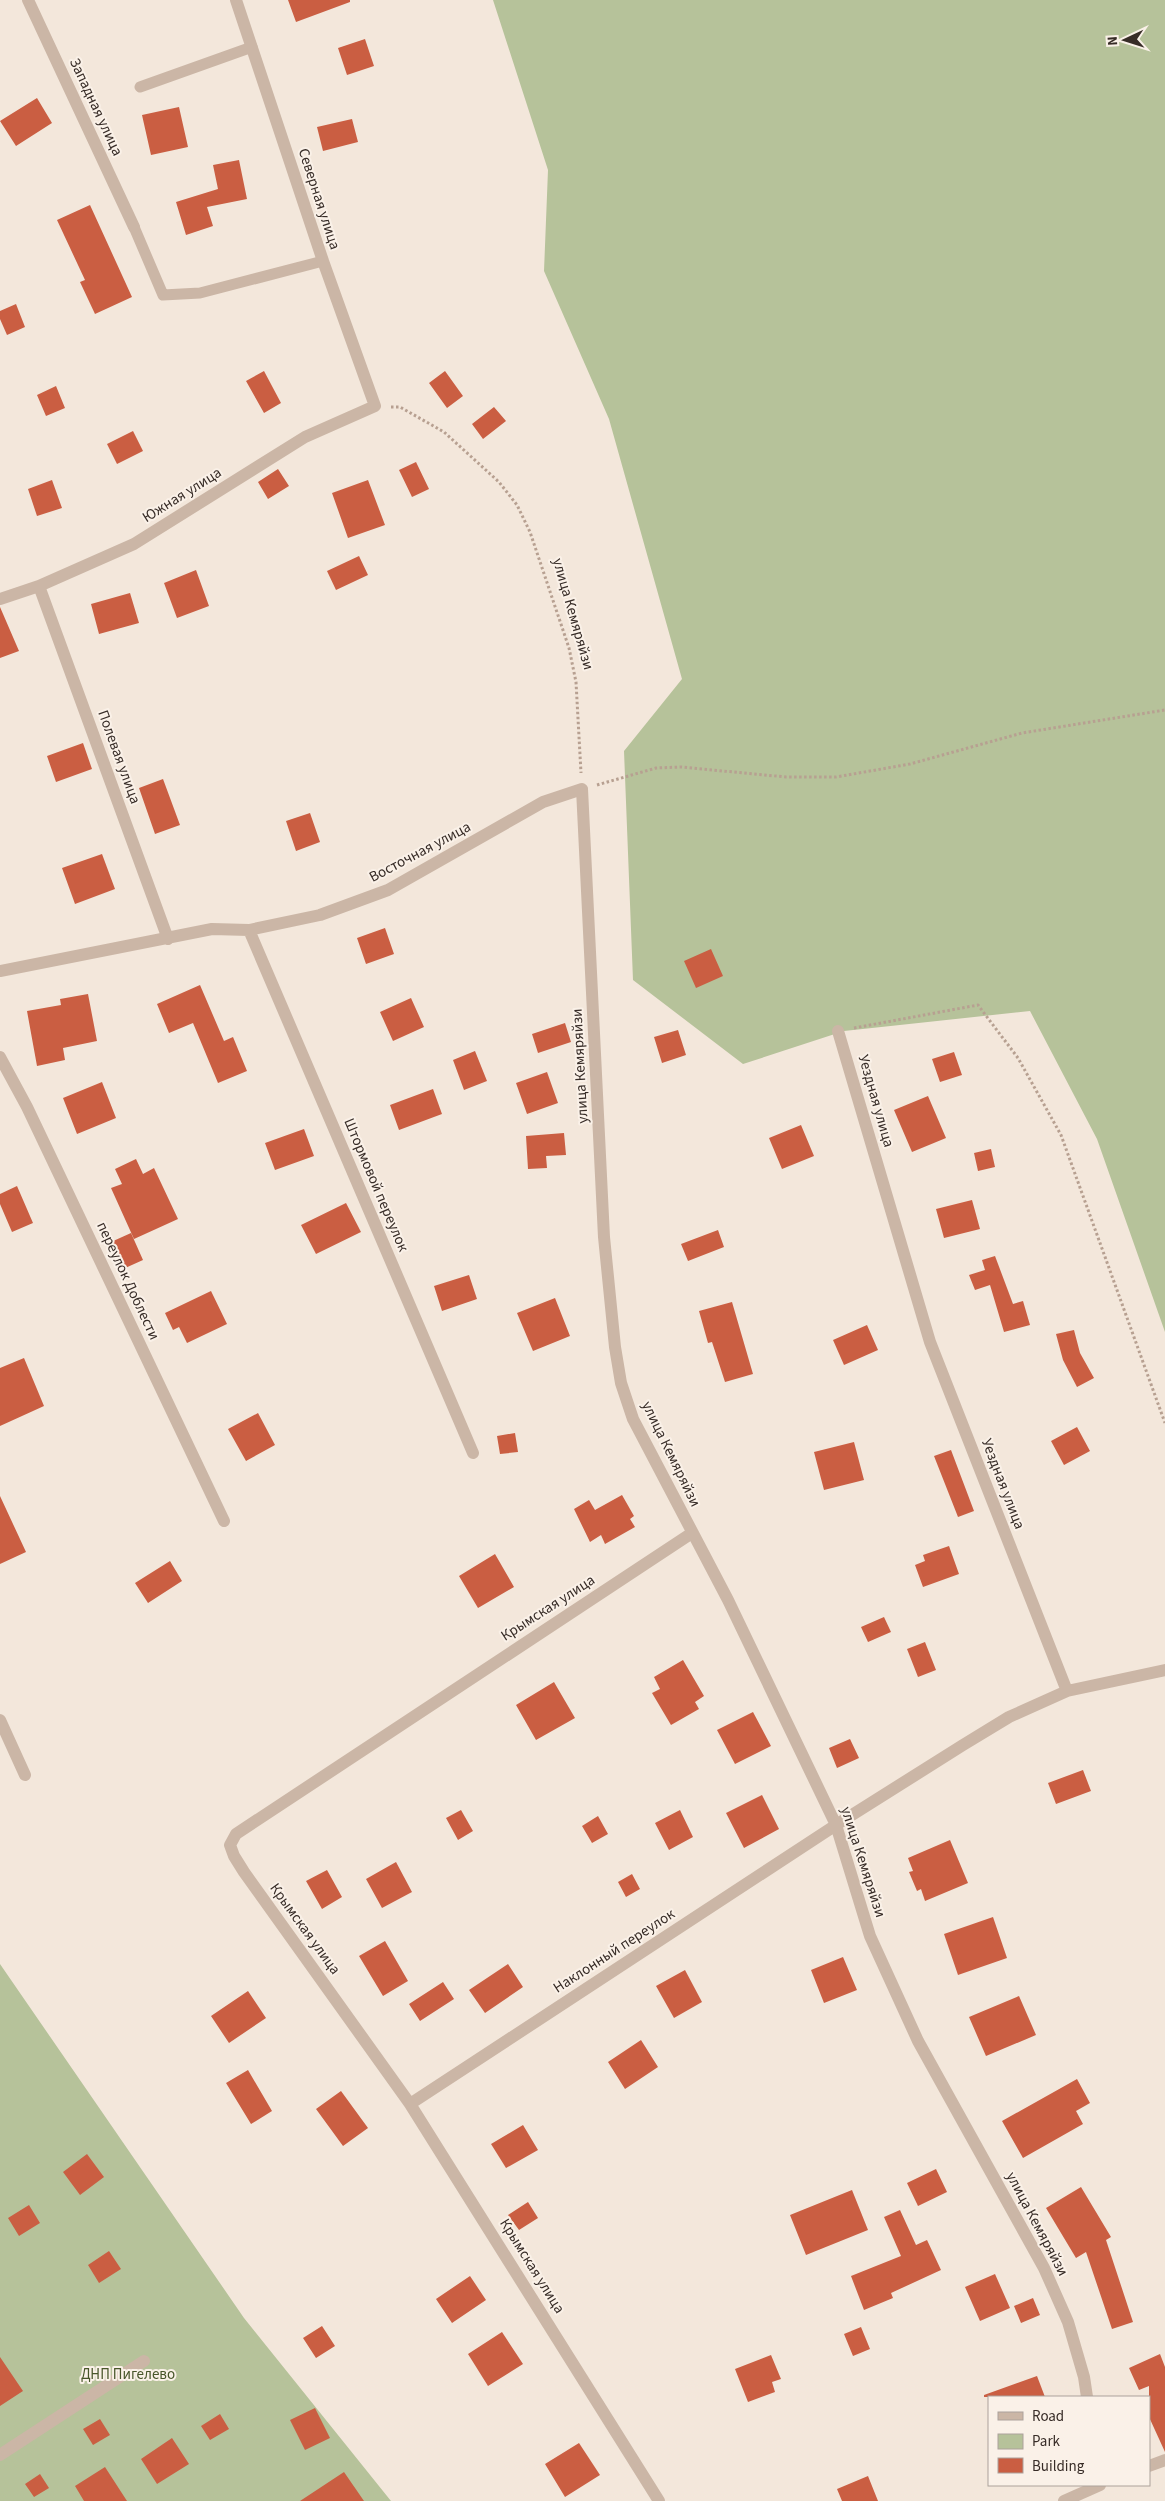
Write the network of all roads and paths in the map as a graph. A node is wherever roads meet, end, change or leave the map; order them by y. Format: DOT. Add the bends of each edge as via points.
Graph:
graph roads {
  1 [pos="28,0"];
  2 [pos="236,0"];
  3 [pos="252,47"];
  4 [pos="140,87"];
  5 [pos="134,227"];
  6 [pos="323,261"];
  7 [pos="375,406"];
  8 [pos="39,586"];
  9 [pos="0,599"];
  10 [pos="1165,710"];
  11 [pos="582,789"];
  12 [pos="249,930"];
  13 [pos="168,939"];
  14 [pos="0,971"];
  15 [pos="838,1031"];
  16 [pos="0,1057"];
  17 [pos="1165,1423"];
  18 [pos="473,1453"];
  19 [pos="224,1521"];
  20 [pos="692,1533"];
  21 [pos="1165,1670"];
  22 [pos="1067,1691"];
  23 [pos="0,1720"];
  24 [pos="25,1775"];
  25 [pos="836,1825"];
  26 [pos="410,2104"];
  27 [pos="144,2361"];
  28 [pos="1087,2396"];
  29 [pos="0,2455"];
  30 [pos="1165,2460"];
  31 [pos="1150,2466"];
  32 [pos="1096,2486"];
  33 [pos="659,2501"];
  34 [pos="1064,2501"];
  1 -- 5 [label="street, Западная улица"];
  2 -- 3 [label="street, Северная улица"];
  3 -- 4 [label="lane"];
  3 -- 6 [label="street, Северная улица"];
  5 -- 6 [label="lane" via="163,295 200,293"];
  6 -- 7 [label="street, Северная улица"];
  7 -- 8 [label="street, Южная улица" via="305,437 134,544"];
  7 -- 11 [label="path, улица Кемяряйзи" via="400,408 444,432 499,482 517,506 530,532 569,648 576,682"];
  8 -- 9 [label="street, Южная улица"];
  8 -- 13 [label="street, Полевая улица"];
  10 -- 11 [label="path" via="1022,734 910,764 836,777 656,768"];
  11 -- 12 [label="street, Восточная улица" via="543,802 388,890 320,915"];
  11 -- 20 [label="street, улица Кемяряйзи" via="604,1237 615,1347 621,1383 633,1419"];
  12 -- 13 [label="street, Восточная улица" via="212,929"];
  12 -- 18 [label="street, Штормовой переулок"];
  13 -- 14 [label="street, Восточная улица"];
  15 -- 17 [label="path" via="978,1005 1018,1058 1061,1136"];
  15 -- 22 [label="street, Уездная улица" via="930,1342"];
  16 -- 19 [label="street, переулок Доблести"];
  20 -- 25 [label="street, улица Кемяряйзи" via="728,1600"];
  20 -- 26 [label="street, Крымская улица" via="236,1834 230,1845 239,1864"];
  21 -- 22 [label="street"];
  22 -- 25 [label="street" via="1009,1717"];
  23 -- 24 [label="street"];
  25 -- 26 [label="street, Наклонный переулок"];
  25 -- 28 [label="street, улица Кемяряйзи" via="870,1936 918,2041 1044,2268 1068,2322"];
  26 -- 33 [label="street, Крымская улица"];
  27 -- 29 [label="street"];
  30 -- 31 [label="street"];
  32 -- 34 [label="street"];
}
